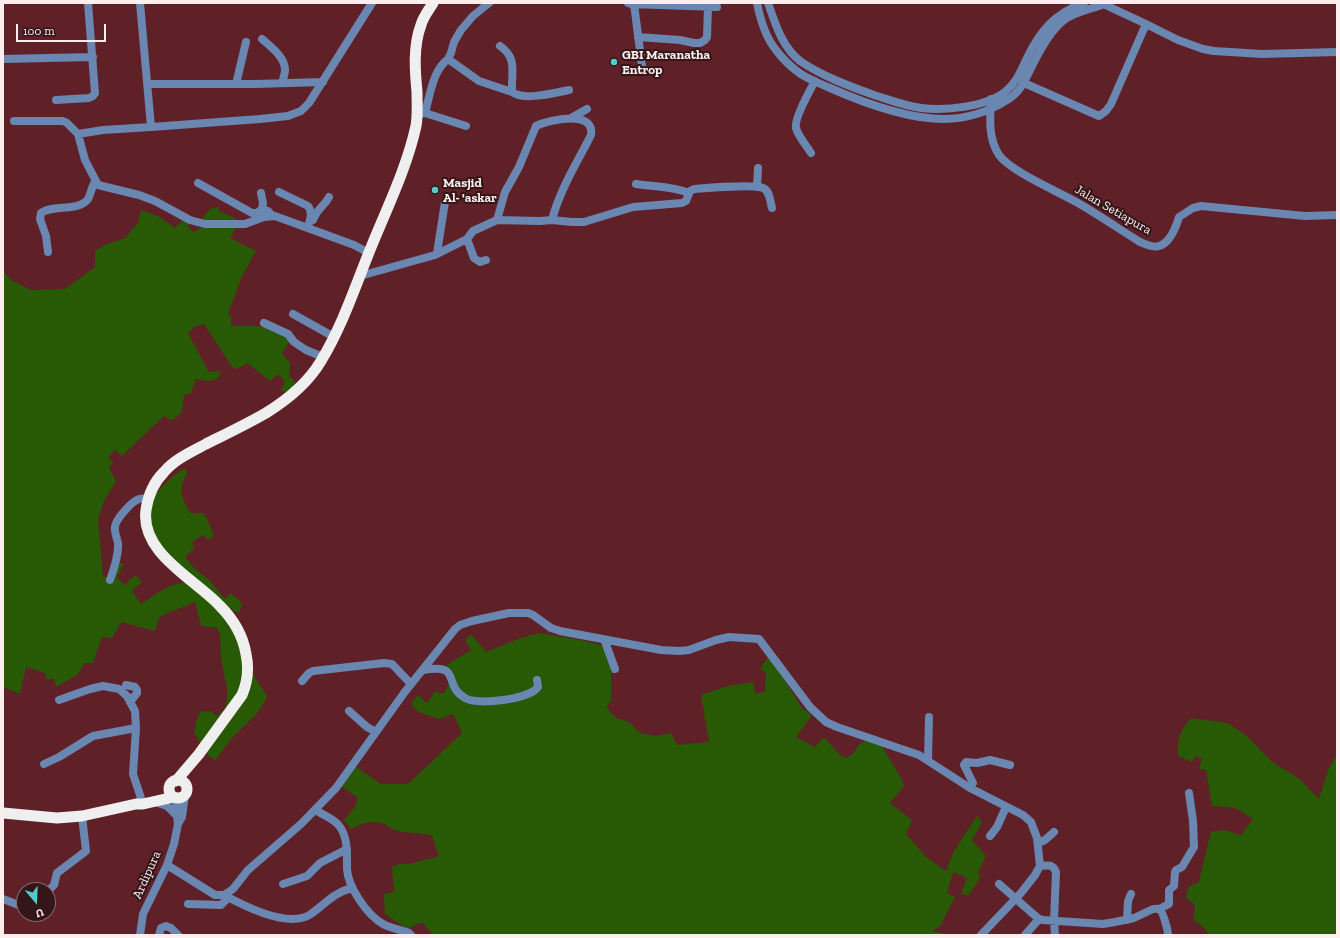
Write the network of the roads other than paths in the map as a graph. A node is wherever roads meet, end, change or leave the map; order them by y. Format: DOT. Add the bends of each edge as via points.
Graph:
graph roads {
  1 [pos="88,3"];
  2 [pos="140,3"];
  3 [pos="372,3"];
  4 [pos="433,3"];
  5 [pos="489,3"];
  6 [pos="757,3"];
  7 [pos="768,3"];
  8 [pos="1084,3"];
  9 [pos="631,4"];
  10 [pos="1104,4"];
  11 [pos="708,7"];
  12 [pos="717,7"];
  13 [pos="1146,24"];
  14 [pos="638,37"];
  15 [pos="262,39"];
  16 [pos="246,42"];
  17 [pos="500,46"];
  18 [pos="1337,52"];
  19 [pos="93,57"];
  20 [pos="3,59"];
  21 [pos="448,59"];
  22 [pos="642,66"];
  23 [pos="815,81"];
  24 [pos="322,82"];
  25 [pos="282,83"];
  26 [pos="1024,83"];
  27 [pos="148,84"];
  28 [pos="236,84"];
  29 [pos="569,90"];
  30 [pos="512,92"];
  31 [pos="991,99"];
  32 [pos="56,100"];
  33 [pos="587,109"];
  34 [pos="990,109"];
  35 [pos="421,114"];
  36 [pos="570,118"];
  37 [pos="14,121"];
  38 [pos="466,126"];
  39 [pos="151,127"];
  40 [pos="78,134"];
  41 [pos="810,153"];
  42 [pos="758,168"];
  43 [pos="95,182"];
  44 [pos="198,183"];
  45 [pos="636,184"];
  46 [pos="757,187"];
  47 [pos="279,192"];
  48 [pos="261,193"];
  49 [pos="689,193"];
  50 [pos="329,197"];
  51 [pos="445,202"];
  52 [pos="772,208"];
  53 [pos="262,209"];
  54 [pos="272,215"];
  55 [pos="1337,215"];
  56 [pos="497,220"];
  57 [pos="552,220"];
  58 [pos="309,228"];
  59 [pos="467,239"];
  60 [pos="48,252"];
  61 [pos="369,253"];
  62 [pos="437,253"];
  63 [pos="486,260"];
  64 [pos="360,276"];
  65 [pos="293,314"];
  66 [pos="264,322"];
  67 [pos="334,337"];
  68 [pos="323,357"];
  69 [pos="149,499"];
  70 [pos="110,580"];
  71 [pos="604,639"];
  72 [pos="615,669"];
  73 [pos="423,670"];
  74 [pos="537,680"];
  75 [pos="302,681"];
  76 [pos="412,684"];
  77 [pos="126,685"];
  78 [pos="59,700"];
  79 [pos="130,702"];
  80 [pos="349,711"];
  81 [pos="929,718"];
  82 [pos="136,728"];
  83 [pos="376,732"];
  84 [pos="199,754"];
  85 [pos="928,760"];
  86 [pos="44,764"];
  87 [pos="1010,765"];
  88 [pos="173,783"];
  89 [pos="970,788"];
  90 [pos="1189,792"];
  91 [pos="180,795"];
  92 [pos="154,801"];
  93 [pos="140,803"];
  94 [pos="1006,807"];
  95 [pos="315,810"];
  96 [pos="3,813"];
  97 [pos="176,815"];
  98 [pos="82,816"];
  99 [pos="178,824"];
  100 [pos="1054,832"];
  101 [pos="990,836"];
  102 [pos="1038,843"];
  103 [pos="346,849"];
  104 [pos="167,865"];
  105 [pos="1040,866"];
  106 [pos="55,882"];
  107 [pos="283,884"];
  108 [pos="1000,884"];
  109 [pos="352,888"];
  110 [pos="1131,894"];
  111 [pos="227,896"];
  112 [pos="3,899"];
  113 [pos="1015,899"];
  114 [pos="16,904"];
  115 [pos="188,904"];
  116 [pos="1159,910"];
  117 [pos="1039,919"];
  118 [pos="1127,920"];
  119 [pos="1054,921"];
  120 [pos="140,935"];
  121 [pos="159,935"];
  122 [pos="178,935"];
  123 [pos="411,935"];
  124 [pos="981,935"];
  125 [pos="1025,935"];
  126 [pos="1055,935"];
  127 [pos="1168,935"];
  1 -- 19 [label="street"];
  2 -- 27 [label="street"];
  3 -- 24 [label="street"];
  4 -- 35 [label="highway" via="418,33 415,70"];
  5 -- 21 [label="street" via="461,30"];
  6 -- 23 [label="street" via="775,50 798,72"];
  7 -- 31 [label="street" via="782,39 794,55 846,85 901,104 921,108 964,107"];
  8 -- 31 [label="street" via="1061,13 1049,24 1019,76 1006,91"];
  9 -- 11 [label="street"];
  9 -- 14 [label="street"];
  10 -- 13 [label="street"];
  10 -- 26 [label="street" via="1064,20 1040,51"];
  11 -- 12 [label="street"];
  11 -- 14 [label="street" via="707,37 700,43"];
  13 -- 18 [label="street" via="1191,46 1214,51 1262,54"];
  13 -- 26 [label="street" via="1111,104 1099,116"];
  14 -- 22 [label="street"];
  15 -- 25 [label="street" via="283,63 285,68"];
  16 -- 28 [label="street"];
  17 -- 30 [label="street" via="507,51 512,63"];
  19 -- 20 [label="street"];
  19 -- 32 [label="street" via="96,88 94,96"];
  21 -- 30 [label="street" via="479,81"];
  21 -- 35 [label="street" via="438,70"];
  23 -- 34 [label="street" via="886,109 924,118 954,118"];
  23 -- 41 [label="street" via="796,123 798,133"];
  24 -- 25 [label="street"];
  24 -- 39 [label="street" via="309,103 301,111 288,116"];
  25 -- 28 [label="street"];
  26 -- 34 [label="street" via="1015,95"];
  27 -- 28 [label="street"];
  27 -- 39 [label="street"];
  29 -- 30 [label="street" via="533,96 522,96"];
  31 -- 34 [label="street, Jalan Setiapura"];
  33 -- 36 [label="street"];
  34 -- 55 [label="street, Jalan Setiapura" via="990,133 994,145 1000,157 1011,167 1151,246 1159,246 1166,241 1176,227 1179,217 1200,206 1304,216"];
  35 -- 38 [label="street"];
  35 -- 61 [label="highway" via="407,158"];
  36 -- 56 [label="street" via="536,126 519,167 505,192"];
  36 -- 57 [label="street" via="578,118 589,125 591,135 560,194"];
  37 -- 40 [label="street" via="63,121"];
  39 -- 40 [label="street"];
  40 -- 43 [label="street" via="85,160"];
  42 -- 46 [label="street"];
  43 -- 54 [label="street" via="102,187 139,195 190,220 205,224 245,224"];
  43 -- 60 [label="street" via="86,201 41,213 40,219"];
  44 -- 53 [label="street" via="252,213"];
  45 -- 49 [label="street" via="674,188"];
  46 -- 49 [label="street" via="694,189"];
  46 -- 52 [label="street" via="768,192"];
  47 -- 58 [label="street" via="310,208"];
  48 -- 53 [label="street"];
  49 -- 57 [label="street" via="686,201 682,203 632,206 584,222"];
  50 -- 58 [label="street" via="315,213"];
  51 -- 62 [label="street"];
  53 -- 54 [label="street"];
  54 -- 58 [label="street"];
  56 -- 57 [label="street"];
  56 -- 59 [label="street" via="473,231"];
  58 -- 61 [label="street"];
  59 -- 62 [label="street"];
  59 -- 63 [label="street" via="474,258 480,262"];
  61 -- 64 [label="highway"];
  62 -- 64 [label="street"];
  64 -- 67 [label="highway"];
  65 -- 67 [label="street"];
  66 -- 68 [label="street" via="288,334 306,350"];
  67 -- 68 [label="highway"];
  68 -- 69 [label="highway" via="302,386 266,413 176,461 156,482"];
  69 -- 70 [label="street" via="139,499 126,510 114,527 118,551"];
  69 -- 84 [label="highway" via="146,520 152,541 164,557 220,606 234,624 245,648 248,663 244,690"];
  71 -- 72 [label="street"];
  71 -- 73 [label="street" via="551,628 528,613 509,613 460,625 447,637"];
  71 -- 85 [label="street" via="679,651 730,637 759,640 810,707 826,722"];
  73 -- 74 [label="street" via="442,668 448,672 456,691 470,701 509,699 530,694 538,687"];
  73 -- 76 [label="street"];
  75 -- 76 [label="street" via="313,671 384,663 392,664"];
  76 -- 83 [label="street"];
  77 -- 79 [label="street" via="137,690"];
  78 -- 79 [label="street" via="103,686 119,688"];
  79 -- 82 [label="street" via="135,711"];
  80 -- 83 [label="street"];
  81 -- 85 [label="street"];
  82 -- 86 [label="street" via="93,736"];
  82 -- 93 [label="street" via="133,774"];
  83 -- 95 [label="street" via="336,788"];
  84 -- 88 [label="highway"];
  84 -- 91 [label="highway"];
  85 -- 89 [label="street"];
  87 -- 89 [label="street" via="990,760 966,762 964,765 973,783"];
  88 -- 91 [label="highway" via="169,790"];
  88 -- 91 [label="highway" via="184,782"];
  88 -- 93 [label="highway"];
  89 -- 94 [label="street"];
  90 -- 116 [label="street" via="1194,847 1182,867 1175,872 1174,886 1169,890 1168,905"];
  91 -- 92 [label="highway"];
  91 -- 97 [label="street, Ardipura"];
  91 -- 99 [label="street, Ardipura" via="182,817"];
  92 -- 93 [label="highway"];
  92 -- 97 [label="street" via="167,806"];
  93 -- 98 [label="highway"];
  94 -- 101 [label="street"];
  94 -- 102 [label="street" via="1027,818"];
  95 -- 103 [label="street" via="337,822 345,839"];
  95 -- 111 [label="street" via="248,870"];
  96 -- 98 [label="highway" via="57,818"];
  97 -- 99 [label="street, Ardipura"];
  98 -- 106 [label="street" via="86,851 57,874"];
  99 -- 104 [label="street, Ardipura"];
  100 -- 102 [label="street"];
  102 -- 105 [label="street"];
  103 -- 107 [label="street" via="320,862 306,876"];
  103 -- 109 [label="street" via="348,877"];
  104 -- 111 [label="street" via="207,891"];
  104 -- 120 [label="street, Ardipura" via="146,906"];
  105 -- 113 [label="street"];
  105 -- 119 [label="street" via="1054,866 1056,872"];
  108 -- 113 [label="street"];
  109 -- 111 [label="street" via="340,892 307,916 294,919 263,912"];
  109 -- 123 [label="street" via="375,918"];
  110 -- 118 [label="street"];
  111 -- 115 [label="street" via="221,905"];
  112 -- 114 [label="street"];
  113 -- 117 [label="street"];
  113 -- 124 [label="street"];
  116 -- 118 [label="street" via="1153,909"];
  116 -- 127 [label="street" via="1163,914"];
  117 -- 119 [label="street"];
  117 -- 125 [label="street"];
  118 -- 119 [label="street" via="1103,924"];
  119 -- 126 [label="street"];
  121 -- 122 [label="street" via="161,928 166,926"];
}
